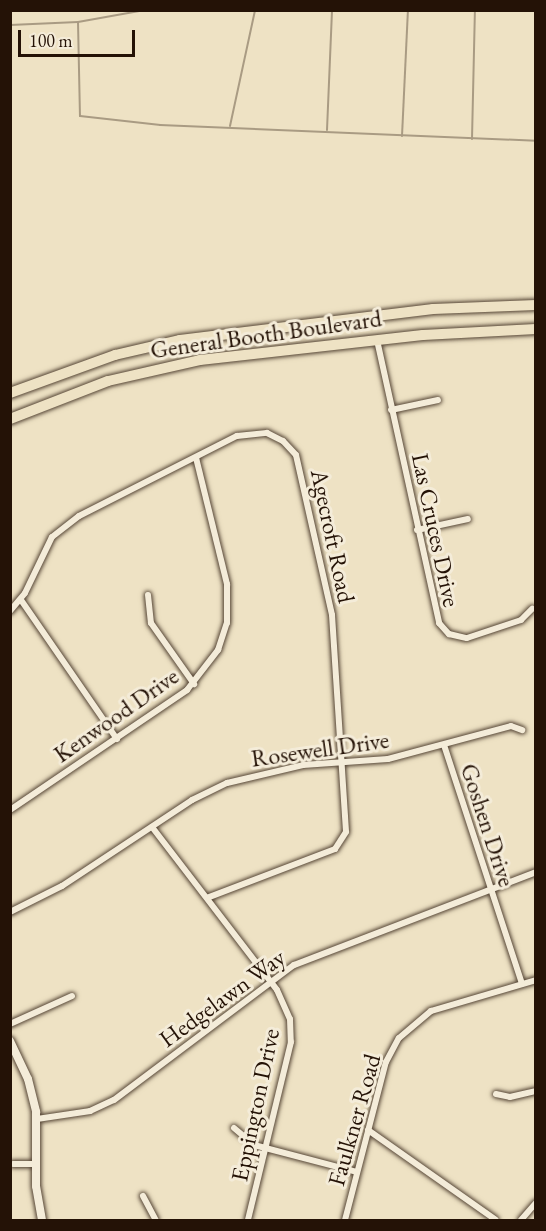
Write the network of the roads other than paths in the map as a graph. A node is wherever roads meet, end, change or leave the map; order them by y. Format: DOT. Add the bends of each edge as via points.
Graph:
graph roads {
  1 [pos="536,305"];
  2 [pos="536,329"];
  3 [pos="377,339"];
  4 [pos="10,393"];
  5 [pos="438,400"];
  6 [pos="392,410"];
  7 [pos="10,418"];
  8 [pos="196,458"];
  9 [pos="468,519"];
  10 [pos="417,530"];
  11 [pos="148,596"];
  12 [pos="21,600"];
  13 [pos="532,609"];
  14 [pos="10,611"];
  15 [pos="194,684"];
  16 [pos="522,730"];
  17 [pos="117,739"];
  18 [pos="444,745"];
  19 [pos="344,762"];
  20 [pos="10,810"];
  21 [pos="152,826"];
  22 [pos="536,872"];
  23 [pos="490,891"];
  24 [pos="207,898"];
  25 [pos="10,912"];
  26 [pos="536,980"];
  27 [pos="270,981"];
  28 [pos="522,984"];
  29 [pos="72,996"];
  30 [pos="10,1024"];
  31 [pos="10,1041"];
  32 [pos="536,1090"];
  33 [pos="496,1095"];
  34 [pos="37,1119"];
  35 [pos="234,1128"];
  36 [pos="368,1130"];
  37 [pos="266,1147"];
  38 [pos="13,1164"];
  39 [pos="37,1164"];
  40 [pos="357,1172"];
  41 [pos="142,1196"];
  42 [pos="536,1203"];
  43 [pos="42,1221"];
  44 [pos="156,1221"];
  45 [pos="248,1221"];
  46 [pos="345,1221"];
  47 [pos="496,1221"];
  48 [pos="521,1221"];
  1 -- 4 [label="highway, General Booth Boulevard" via="443,308 180,340 115,355"];
  2 -- 3 [label="highway, General Booth Boulevard"];
  3 -- 6 [label="street, Las Cruces Drive"];
  3 -- 7 [label="highway, General Booth Boulevard" via="158,368 80,390"];
  5 -- 6 [label="street"];
  6 -- 10 [label="street, Las Cruces Drive"];
  8 -- 12 [label="street, Agecroft Road" via="60,529 45,547"];
  8 -- 15 [label="street, Kenwood Drive" via="228,598 223,637 210,664"];
  8 -- 19 [label="street, Agecroft Road" via="237,436 257,432 276,437 296,455 332,615"];
  9 -- 10 [label="street"];
  10 -- 13 [label="street, Las Cruces Drive" via="436,616 449,634 460,639 474,637 521,620"];
  11 -- 15 [label="street" via="151,623"];
  12 -- 14 [label="street, Agecroft Road"];
  12 -- 17 [label="street"];
  15 -- 17 [label="street, Kenwood Drive"];
  16 -- 18 [label="street, Rosewell Drive" via="511,726"];
  17 -- 20 [label="street, Kenwood Drive"];
  18 -- 19 [label="street, Rosewell Drive" via="388,759"];
  18 -- 23 [label="street, Goshen Drive"];
  19 -- 21 [label="street, Rosewell Drive" via="277,769 227,783"];
  19 -- 24 [label="street, Agecroft Road" via="346,826 340,845"];
  21 -- 24 [label="street, Eppington Drive"];
  21 -- 25 [label="street, Rosewell Drive" via="62,886"];
  22 -- 23 [label="street, Hedgelawn Way"];
  23 -- 27 [label="street, Hedgelawn Way" via="294,966"];
  23 -- 28 [label="street, Goshen Drive"];
  24 -- 27 [label="street, Eppington Drive"];
  26 -- 28 [label="street, Faulkner Road"];
  27 -- 34 [label="street, Hedgelawn Way" via="114,1100 79,1114"];
  27 -- 37 [label="street, Eppington Drive" via="287,1008 292,1030"];
  28 -- 36 [label="street, Faulkner Road" via="448,1004 407,1028 386,1062"];
  29 -- 30 [label="street"];
  31 -- 34 [label="street" via="28,1079"];
  32 -- 33 [label="street" via="510,1097"];
  34 -- 39 [label="street"];
  35 -- 37 [label="street" via="246,1141"];
  36 -- 40 [label="street, Faulkner Road"];
  36 -- 47 [label="street"];
  37 -- 40 [label="street"];
  37 -- 45 [label="street, Eppington Drive"];
  38 -- 39 [label="street"];
  39 -- 43 [label="street"];
  40 -- 46 [label="street, Faulkner Road"];
  41 -- 44 [label="street"];
  42 -- 48 [label="street"];
}
